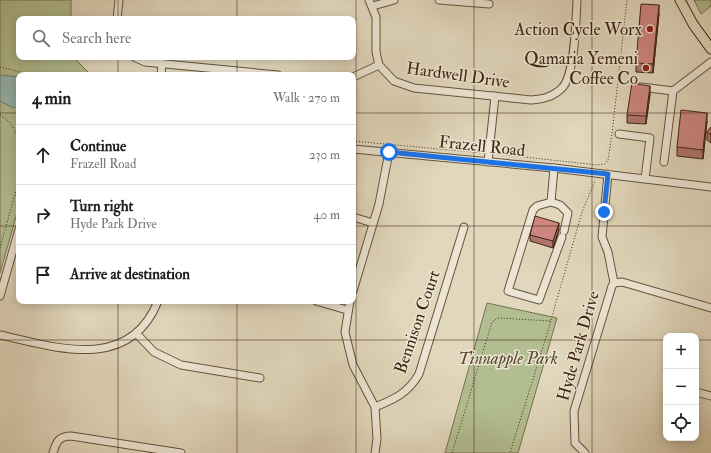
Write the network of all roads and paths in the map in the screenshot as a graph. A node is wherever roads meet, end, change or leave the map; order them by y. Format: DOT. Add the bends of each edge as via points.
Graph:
graph roads {
  1 [pos="119,0"];
  2 [pos="394,0"];
  3 [pos="439,0"];
  4 [pos="578,0"];
  5 [pos="627,0"];
  6 [pos="680,0"];
  7 [pos="371,3"];
  8 [pos="489,4"];
  9 [pos="117,16"];
  10 [pos="711,49"];
  11 [pos="141,60"];
  12 [pos="711,62"];
  13 [pos="162,64"];
  14 [pos="379,65"];
  15 [pos="0,67"];
  16 [pos="21,72"];
  17 [pos="161,72"];
  18 [pos="246,72"];
  19 [pos="356,76"];
  20 [pos="636,86"];
  21 [pos="673,91"];
  22 [pos="495,96"];
  23 [pos="0,115"];
  24 [pos="16,133"];
  25 [pos="619,134"];
  26 [pos="356,149"];
  27 [pos="389,152"];
  28 [pos="608,160"];
  29 [pos="488,162"];
  30 [pos="664,162"];
  31 [pos="554,168"];
  32 [pos="608,174"];
  33 [pos="645,179"];
  34 [pos="595,181"];
  35 [pos="711,187"];
  36 [pos="16,191"];
  37 [pos="551,202"];
  38 [pos="356,218"];
  39 [pos="373,223"];
  40 [pos="464,226"];
  41 [pos="16,240"];
  42 [pos="0,248"];
  43 [pos="356,281"];
  44 [pos="614,283"];
  45 [pos="0,296"];
  46 [pos="156,304"];
  47 [pos="326,304"];
  48 [pos="349,304"];
  49 [pos="711,308"];
  50 [pos="347,310"];
  51 [pos="551,321"];
  52 [pos="136,333"];
  53 [pos="0,335"];
  54 [pos="260,378"];
  55 [pos="699,393"];
  56 [pos="711,396"];
  57 [pos="375,407"];
  58 [pos="53,453"];
  59 [pos="181,453"];
  60 [pos="375,453"];
  61 [pos="452,453"];
  62 [pos="510,453"];
  63 [pos="584,453"];
  1 -- 9 [label="street"];
  2 -- 7 [label="street"];
  3 -- 8 [label="street"];
  4 -- 22 [label="street, Hardwell Drive" via="569,75 563,87 545,98 531,100"];
  5 -- 28 [label="path"];
  6 -- 10 [label="main road"];
  7 -- 14 [label="street" via="376,17 376,52"];
  11 -- 13 [label="street"];
  12 -- 21 [label="street"];
  13 -- 17 [label="street"];
  13 -- 18 [label="street"];
  14 -- 19 [label="street"];
  14 -- 22 [label="street, Hardwell Drive" via="394,81 403,85"];
  15 -- 16 [label="path"];
  20 -- 21 [label="street"];
  21 -- 30 [label="street"];
  22 -- 29 [label="street"];
  23 -- 24 [label="path" via="12,124"];
  25 -- 33 [label="street" via="650,138"];
  26 -- 27 [label="street, Frazell Road"];
  27 -- 29 [label="street, Frazell Road"];
  27 -- 39 [label="street"];
  29 -- 31 [label="street, Frazell Road"];
  31 -- 32 [label="street, Frazell Road"];
  31 -- 37 [label="street"];
  32 -- 33 [label="street, Frazell Road"];
  32 -- 44 [label="street, Hyde Park Drive" via="602,237 608,252"];
  33 -- 35 [label="street, Frazell Road"];
  34 -- 51 [label="path" via="582,212"];
  36 -- 42 [label="path"];
  37 -- 37 [label="street" via="537,206 533,210 508,291 539,300 568,213 560,205"];
  38 -- 39 [label="street"];
  39 -- 43 [label="street"];
  40 -- 57 [label="street, Bennison Court" via="419,374 403,394"];
  41 -- 45 [label="street"];
  44 -- 49 [label="street" via="622,282"];
  44 -- 63 [label="street, Hyde Park Drive" via="574,411 575,443"];
  46 -- 52 [label="street" via="150,317"];
  47 -- 50 [label="street"];
  48 -- 50 [label="street"];
  50 -- 57 [label="street" via="345,332 353,365"];
  51 -- 61 [label="path" via="498,318 492,322"];
  51 -- 62 [label="path"];
  52 -- 53 [label="street" via="115,346 98,350 68,348"];
  52 -- 54 [label="street" via="154,352 182,366"];
  55 -- 56 [label="street"];
  57 -- 60 [label="street"];
  58 -- 59 [label="street" via="58,440 64,436"];
}
